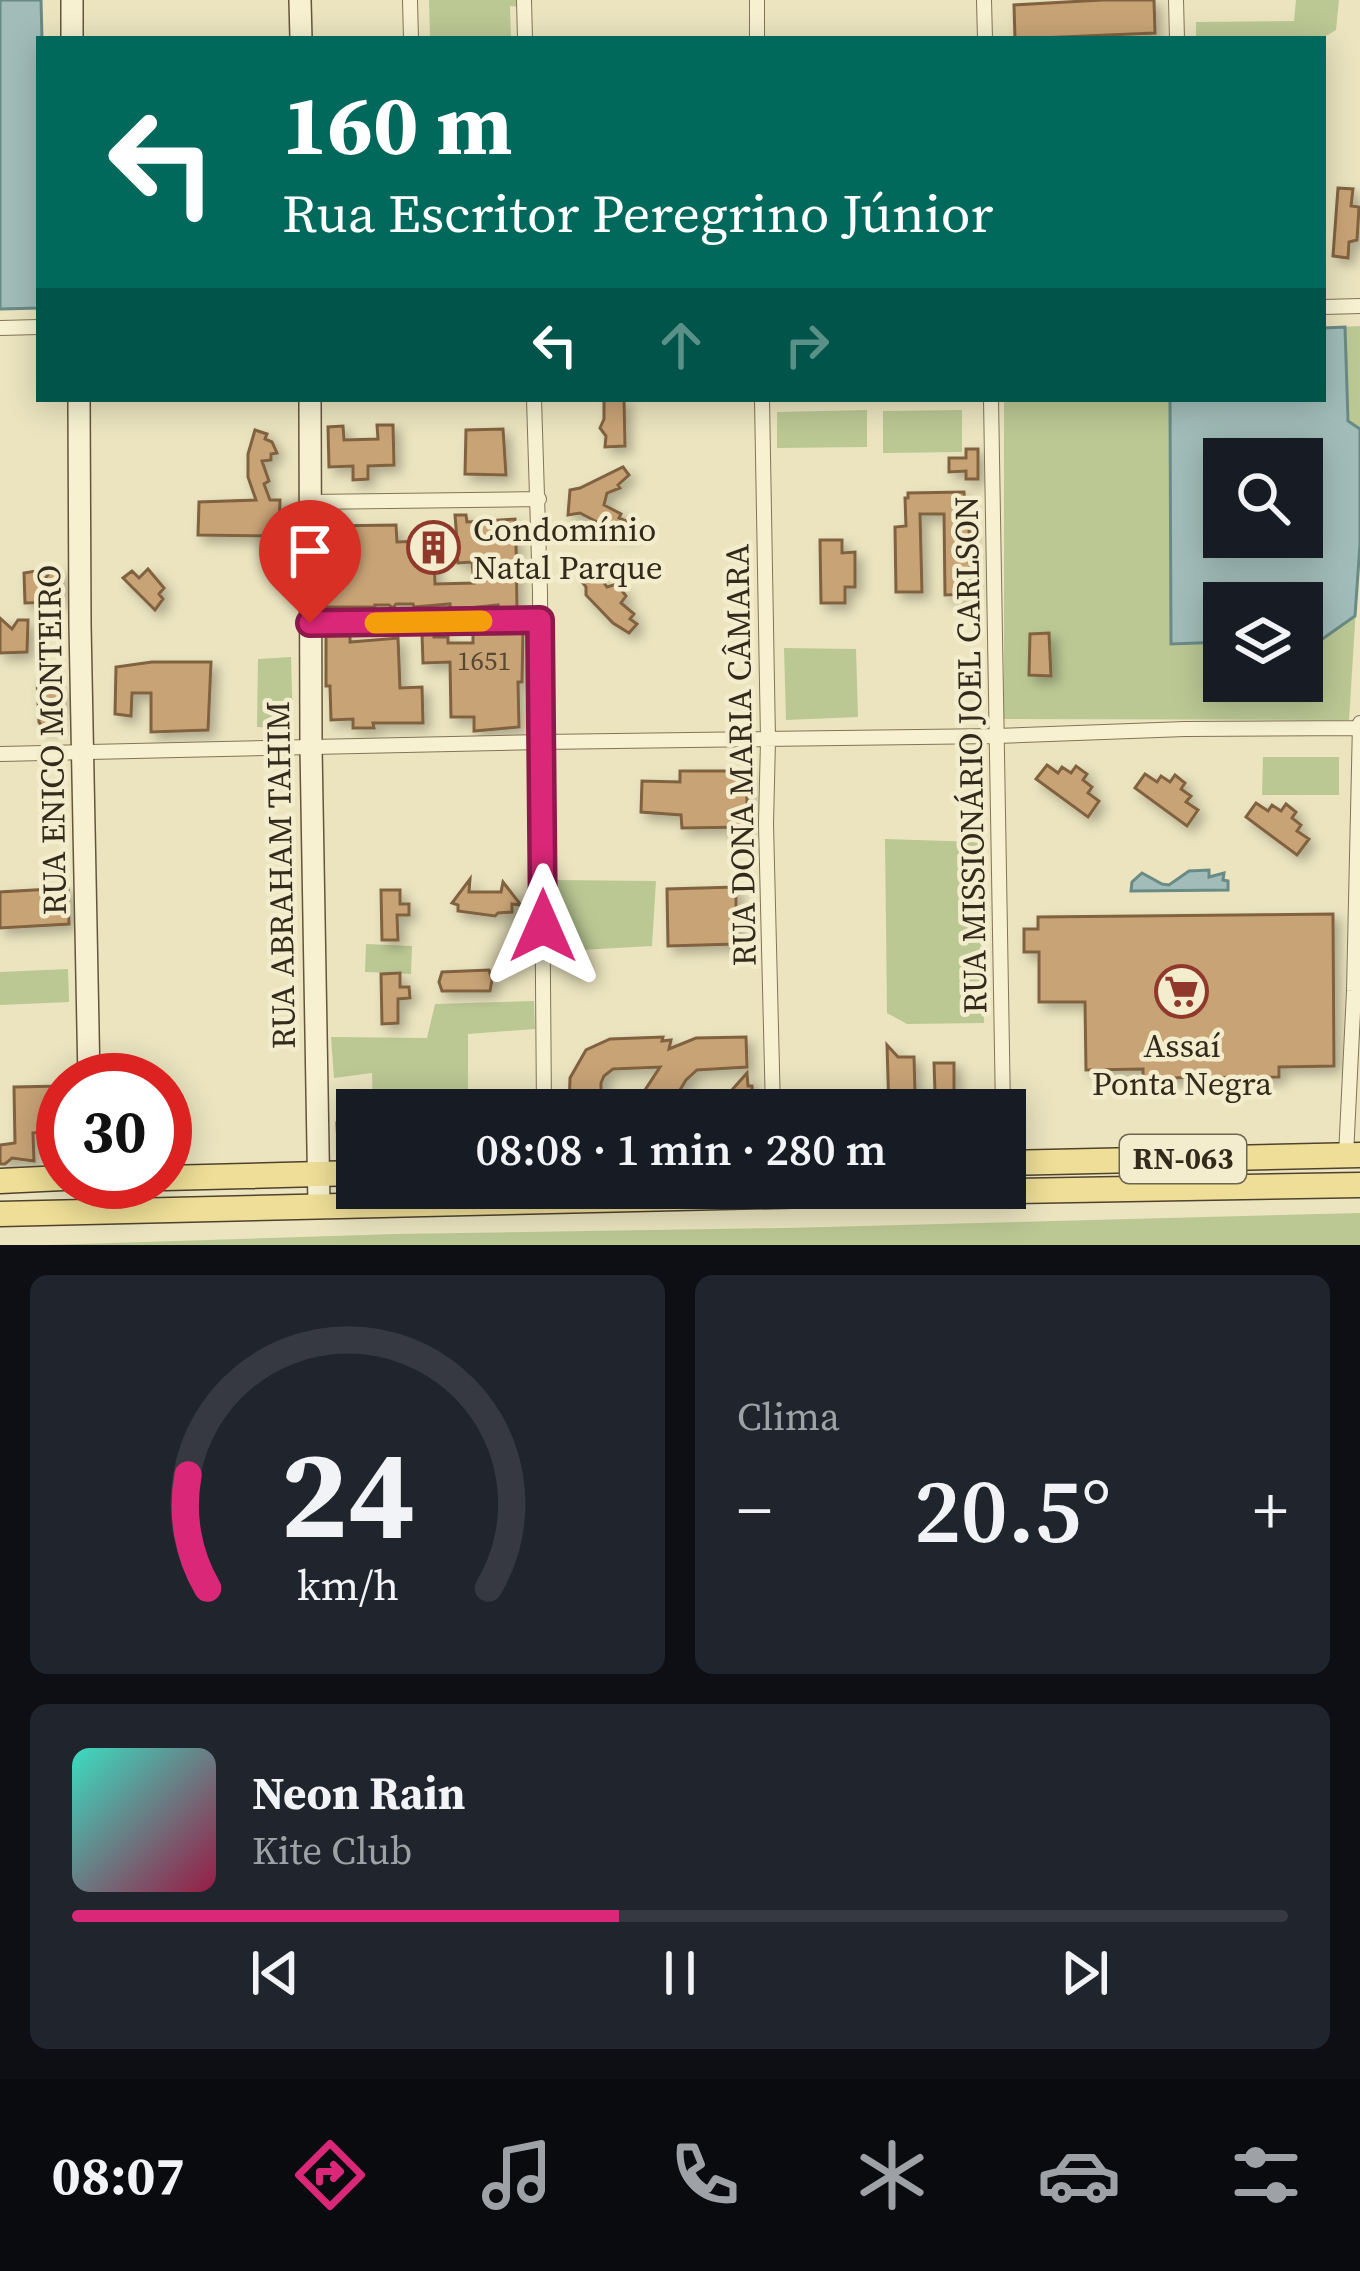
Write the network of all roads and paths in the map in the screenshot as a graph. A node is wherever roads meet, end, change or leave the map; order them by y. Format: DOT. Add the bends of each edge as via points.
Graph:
graph roads {
  1 [pos="72,0"];
  2 [pos="300,0"];
  3 [pos="410,0"];
  4 [pos="524,0"];
  5 [pos="757,0"];
  6 [pos="985,0"];
  7 [pos="1176,0"];
  8 [pos="73,36"];
  9 [pos="301,36"];
  10 [pos="411,36"];
  11 [pos="525,36"];
  12 [pos="757,36"];
  13 [pos="985,36"];
  14 [pos="1177,36"];
  15 [pos="1360,306"];
  16 [pos="1326,307"];
  17 [pos="36,327"];
  18 [pos="0,328"];
  19 [pos="79,402"];
  20 [pos="310,402"];
  21 [pos="534,402"];
  22 [pos="762,402"];
  23 [pos="992,402"];
  24 [pos="539,499"];
  25 [pos="309,502"];
  26 [pos="540,620"];
  27 [pos="310,623"];
  28 [pos="1360,726"];
  29 [pos="996,736"];
  30 [pos="768,740"];
  31 [pos="541,742"];
  32 [pos="310,747"];
  33 [pos="0,754"];
  34 [pos="84,754"];
  35 [pos="89,1053"];
  36 [pos="544,1089"];
  37 [pos="772,1089"];
  38 [pos="1003,1089"];
  39 [pos="1353,1155"];
  40 [pos="1026,1163"];
  41 [pos="318,1174"];
  42 [pos="336,1174"];
  43 [pos="192,1177"];
  44 [pos="36,1179"];
  45 [pos="0,1180"];
  46 [pos="1360,1185"];
  47 [pos="319,1205"];
  48 [pos="78,1210"];
  49 [pos="0,1214"];
  1 -- 8 [label="main road"];
  2 -- 9 [label="main road"];
  3 -- 10 [label="street"];
  4 -- 11 [label="street"];
  5 -- 12 [label="street"];
  6 -- 13 [label="street"];
  7 -- 14 [label="street"];
  15 -- 16 [label="street"];
  17 -- 18 [label="street"];
  19 -- 34 [label="main road, RUA ENICO MONTEIRO"];
  20 -- 25 [label="main road, RUA ABRAHAM TAHIM"];
  21 -- 24 [label="street"];
  22 -- 30 [label="street, RUA DONA MARIA CÂMARA"];
  23 -- 29 [label="street, RUA MISSIONÁRIO JOEL CARLSON"];
  24 -- 25 [label="street"];
  24 -- 26 [label="street"];
  25 -- 27 [label="main road, RUA ABRAHAM TAHIM"];
  26 -- 27 [label="street"];
  26 -- 31 [label="street"];
  27 -- 32 [label="main road, RUA ABRAHAM TAHIM"];
  28 -- 29 [label="street"];
  28 -- 39 [label="street"];
  29 -- 30 [label="street"];
  29 -- 38 [label="street, RUA MISSIONÁRIO JOEL CARLSON"];
  30 -- 31 [label="street"];
  30 -- 37 [label="street, RUA DONA MARIA CÂMARA"];
  31 -- 32 [label="street"];
  31 -- 36 [label="street"];
  32 -- 34 [label="street"];
  32 -- 41 [label="main road, RUA ABRAHAM TAHIM"];
  33 -- 34 [label="street"];
  34 -- 35 [label="main road, RUA ENICO MONTEIRO"];
  39 -- 40 [label="main road, RN-063"];
  41 -- 42 [label="main road"];
  41 -- 43 [label="main road"];
  41 -- 47 [label="main road, RUA ABRAHAM TAHIM"];
  44 -- 45 [label="main road"];
  46 -- 47 [label="main road, RN-063"];
  47 -- 48 [label="main road, RN-063"];
  48 -- 49 [label="main road, RN-063"];
}
